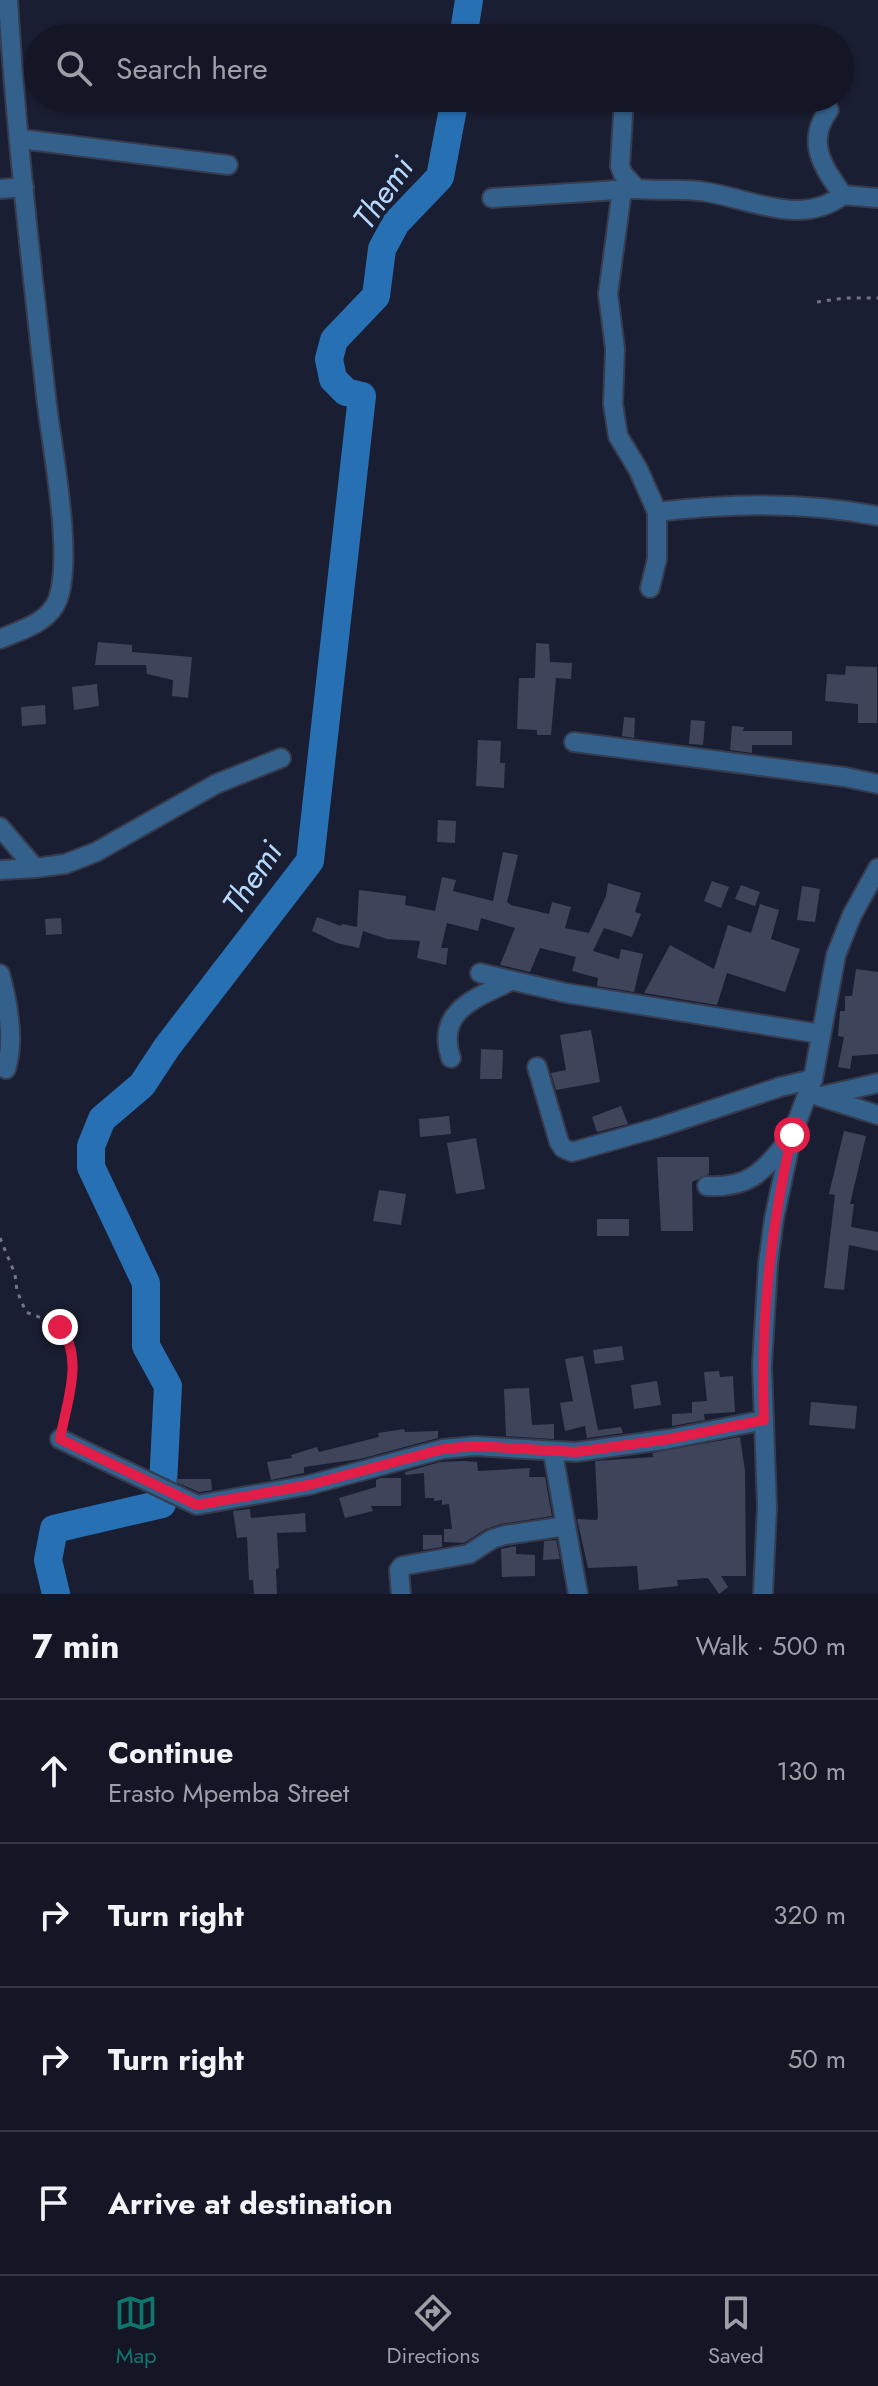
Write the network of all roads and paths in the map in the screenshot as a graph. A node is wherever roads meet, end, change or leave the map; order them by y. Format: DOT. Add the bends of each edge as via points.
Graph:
graph roads {
  1 [pos="8,0"];
  2 [pos="6,72"];
  3 [pos="623,112"];
  4 [pos="828,112"];
  5 [pos="21,139"];
  6 [pos="228,165"];
  7 [pos="24,187"];
  8 [pos="0,189"];
  9 [pos="630,189"];
  10 [pos="843,195"];
  11 [pos="492,198"];
  12 [pos="878,198"];
  13 [pos="878,298"];
  14 [pos="817,302"];
  15 [pos="657,512"];
  16 [pos="878,516"];
  17 [pos="650,588"];
  18 [pos="0,639"];
  19 [pos="574,742"];
  20 [pos="281,758"];
  21 [pos="878,784"];
  22 [pos="0,827"];
  23 [pos="35,868"];
  24 [pos="878,868"];
  25 [pos="0,870"];
  26 [pos="480,973"];
  27 [pos="0,974"];
  28 [pos="511,981"];
  29 [pos="821,1034"];
  30 [pos="451,1058"];
  31 [pos="537,1067"];
  32 [pos="6,1069"];
  33 [pos="878,1083"];
  34 [pos="814,1089"];
  35 [pos="878,1115"];
  36 [pos="792,1135"];
  37 [pos="707,1186"];
  38 [pos="0,1238"];
  39 [pos="764,1420"];
  40 [pos="60,1439"];
  41 [pos="553,1453"];
  42 [pos="566,1526"];
  43 [pos="401,1594"];
  44 [pos="578,1594"];
  45 [pos="763,1594"];
  1 -- 2 [label="street"];
  2 -- 5 [label="street"];
  3 -- 9 [label="street" via="620,166"];
  4 -- 10 [label="street" via="820,122 817,145"];
  5 -- 6 [label="street"];
  5 -- 7 [label="street"];
  7 -- 8 [label="street"];
  7 -- 18 [label="street" via="62,567 57,600 43,621"];
  9 -- 10 [label="street" via="703,191 757,206 803,211 830,205"];
  9 -- 11 [label="street"];
  9 -- 15 [label="street" via="608,294 615,349 613,404 618,436"];
  10 -- 12 [label="street"];
  13 -- 14 [label="path"];
  15 -- 16 [label="street" via="730,504"];
  15 -- 17 [label="street" via="657,559"];
  19 -- 21 [label="street"];
  20 -- 23 [label="street" via="216,784 96,852"];
  22 -- 23 [label="street"];
  23 -- 25 [label="street"];
  24 -- 29 [label="street" via="839,945"];
  26 -- 28 [label="street"];
  27 -- 32 [label="street" via="9,1027"];
  28 -- 29 [label="street"];
  28 -- 30 [label="street" via="474,999 449,1023 446,1043"];
  29 -- 34 [label="street"];
  31 -- 34 [label="street" via="559,1142 572,1152 780,1087"];
  33 -- 34 [label="street"];
  34 -- 35 [label="street"];
  34 -- 36 [label="street"];
  36 -- 37 [label="street" via="763,1171 729,1187"];
  36 -- 39 [label="street" via="768,1264"];
  38 -- 40 [label="path" via="26,1312 66,1335 73,1377"];
  39 -- 41 [label="street"];
  39 -- 45 [label="street"];
  40 -- 41 [label="street" via="197,1505 309,1485 443,1449 475,1446"];
  41 -- 42 [label="street"];
  42 -- 43 [label="street" via="505,1535 469,1554 402,1566"];
  42 -- 44 [label="street"];
}
